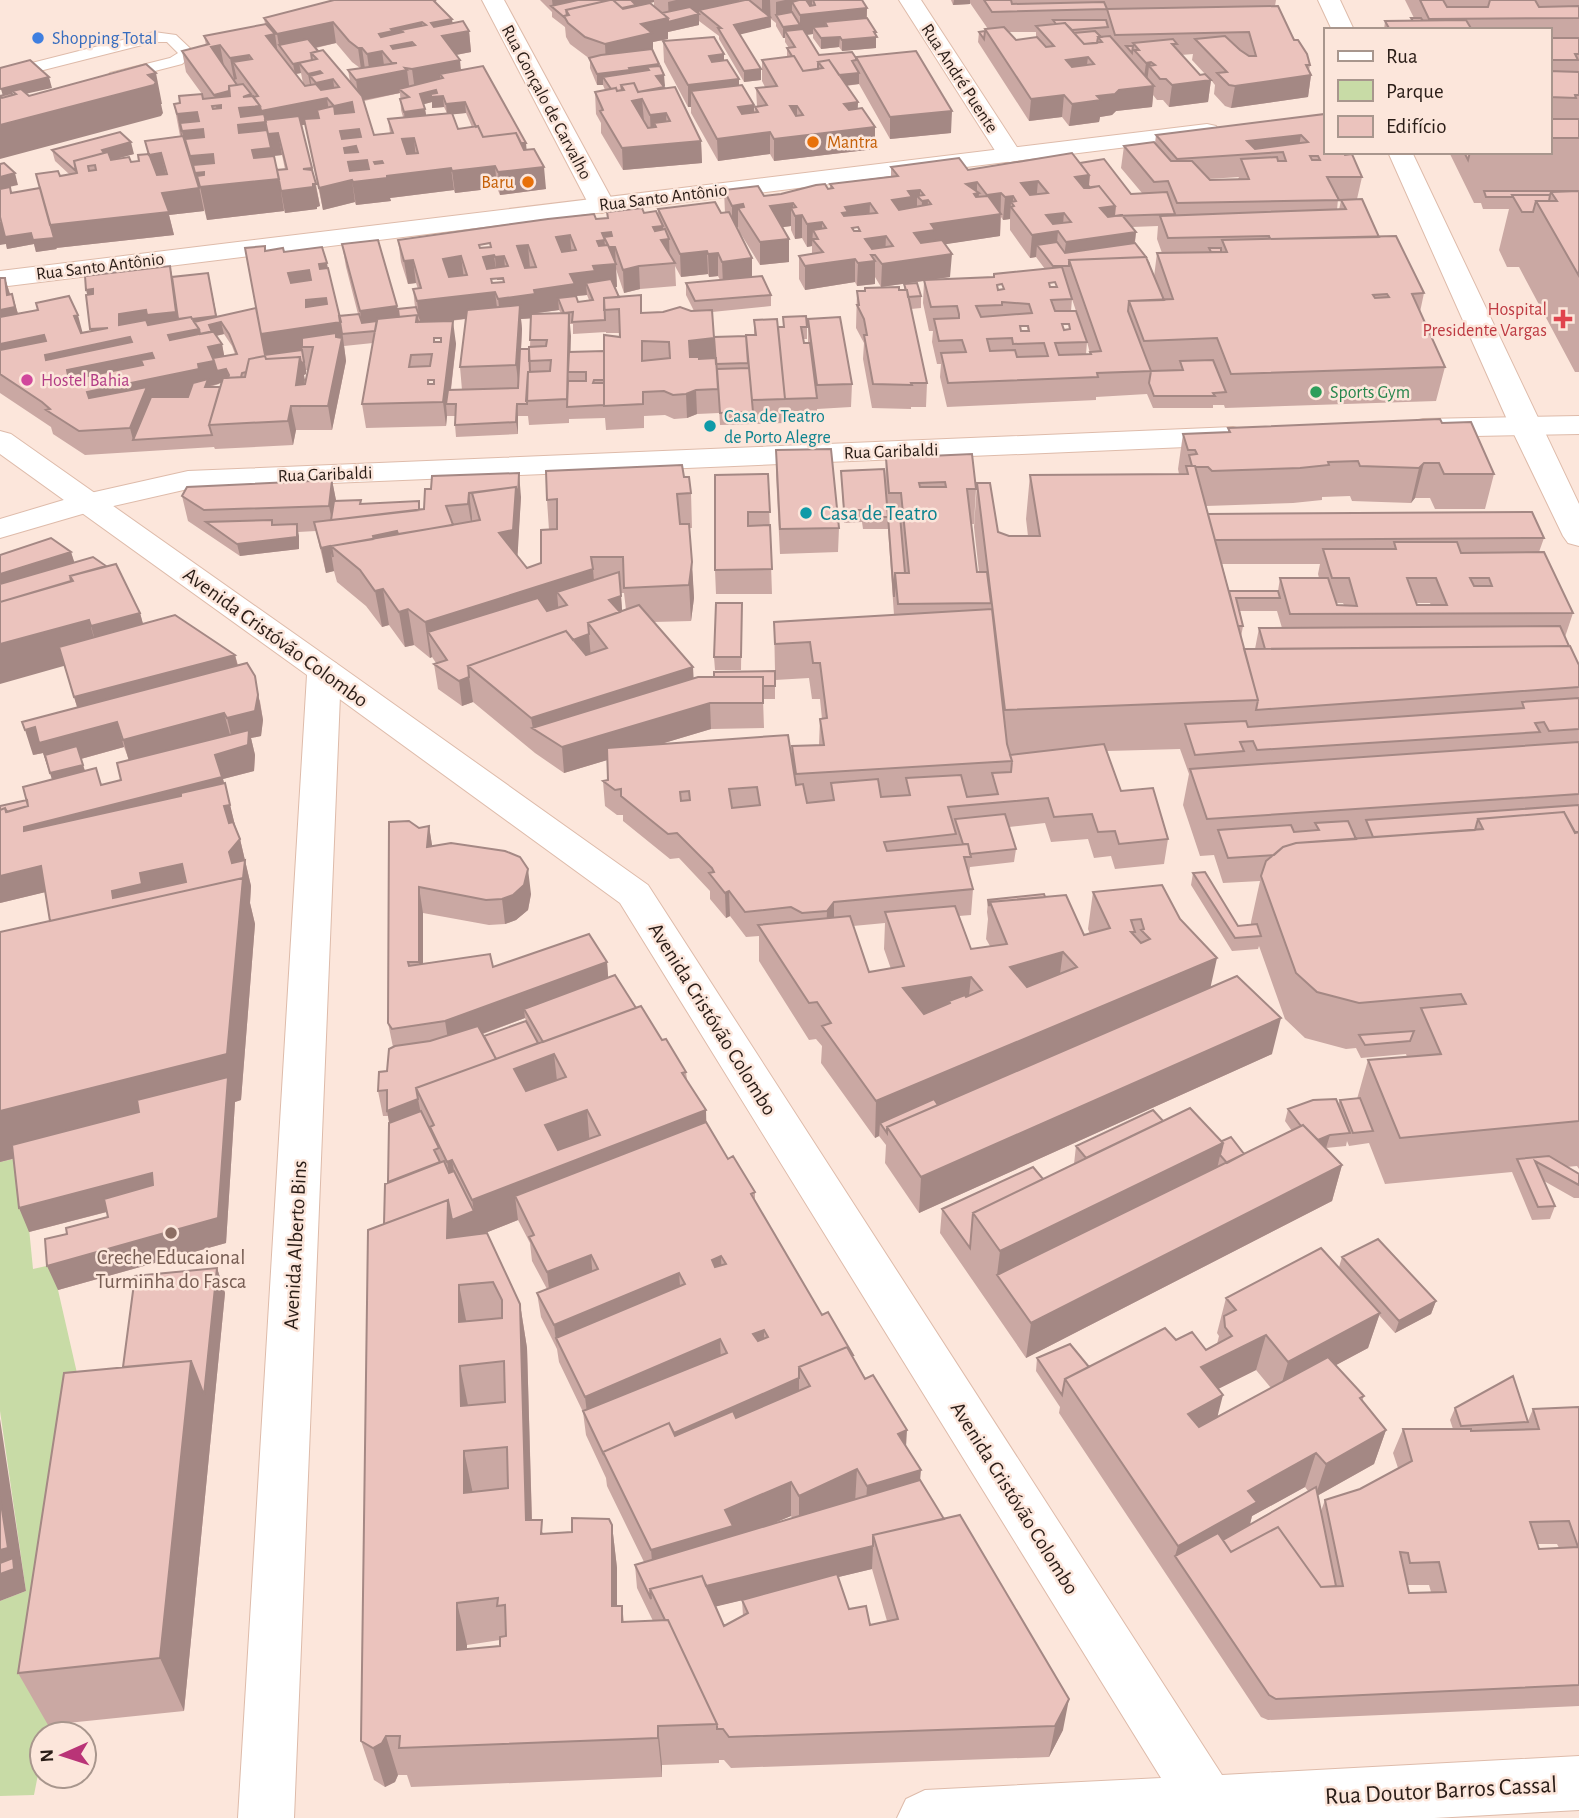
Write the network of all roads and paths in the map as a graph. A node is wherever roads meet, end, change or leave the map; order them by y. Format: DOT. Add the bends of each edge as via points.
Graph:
graph roads {
  1 [pos="493,0"];
  2 [pos="910,0"];
  3 [pos="1329,0"];
  4 [pos="1342,28"];
  5 [pos="0,76"];
  6 [pos="100,80"];
  7 [pos="1231,128"];
  8 [pos="1400,154"];
  9 [pos="1010,155"];
  10 [pos="602,205"];
  11 [pos="0,279"];
  12 [pos="1524,424"];
  13 [pos="1579,425"];
  14 [pos="1402,429"];
  15 [pos="1263,435"];
  16 [pos="0,440"];
  17 [pos="88,503"];
  18 [pos="0,529"];
  19 [pos="1579,537"];
  20 [pos="324,671"];
  21 [pos="1579,1783"];
  22 [pos="1208,1803"];
  23 [pos="266,1818"];
  24 [pos="925,1818"];
  1 -- 10 [label="street, Rua Gonçalo de Carvalho"];
  2 -- 9 [label="street, Rua André Puente"];
  3 -- 4 [label="street"];
  5 -- 6 [label="lane" via="154,37 171,38 187,53 176,61"];
  7 -- 9 [label="street, Rua Santo Antônio"];
  8 -- 12 [label="street"];
  9 -- 10 [label="street, Rua Santo Antônio"];
  10 -- 11 [label="street, Rua Santo Antônio"];
  12 -- 13 [label="street"];
  12 -- 14 [label="street"];
  12 -- 19 [label="street"];
  15 -- 17 [label="street, Rua Garibaldi" via="188,480"];
  16 -- 17 [label="street, Avenida Cristóvão Colombo"];
  17 -- 18 [label="street, Rua Garibaldi"];
  17 -- 20 [label="street, Avenida Cristóvão Colombo"];
  20 -- 22 [label="street, Avenida Cristóvão Colombo" via="634,894"];
  20 -- 23 [label="street, Avenida Alberto Bins"];
  21 -- 22 [label="street, Rua Doutor Barros Cassal"];
  22 -- 24 [label="street, Rua Doutor Barros Cassal"];
}
